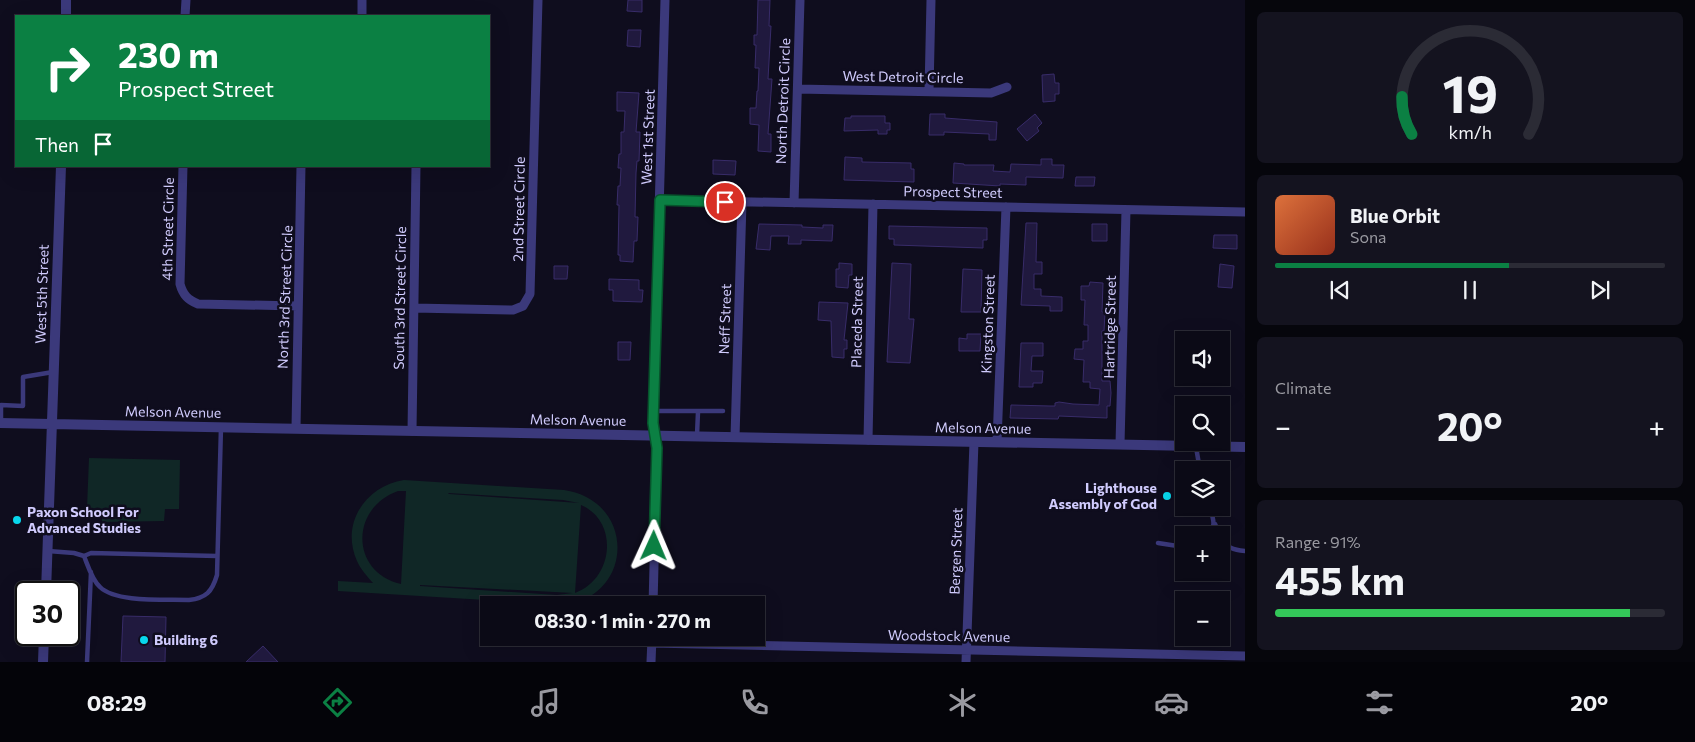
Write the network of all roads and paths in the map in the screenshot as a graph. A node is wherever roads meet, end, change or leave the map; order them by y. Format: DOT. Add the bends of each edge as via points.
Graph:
graph roads {
  1 [pos="66,0"];
  2 [pos="186,0"];
  3 [pos="362,0"];
  4 [pos="538,0"];
  5 [pos="666,0"];
  6 [pos="800,0"];
  7 [pos="931,0"];
  8 [pos="66,15"];
  9 [pos="185,15"];
  10 [pos="362,15"];
  11 [pos="1007,87"];
  12 [pos="798,89"];
  13 [pos="929,91"];
  14 [pos="61,167"];
  15 [pos="183,167"];
  16 [pos="301,167"];
  17 [pos="416,167"];
  18 [pos="660,200"];
  19 [pos="742,202"];
  20 [pos="794,203"];
  21 [pos="873,204"];
  22 [pos="1006,206"];
  23 [pos="1126,210"];
  24 [pos="1245,212"];
  25 [pos="298,306"];
  26 [pos="414,308"];
  27 [pos="53,372"];
  28 [pos="654,411"];
  29 [pos="722,411"];
  30 [pos="698,412"];
  31 [pos="0,423"];
  32 [pos="52,424"];
  33 [pos="221,427"];
  34 [pos="296,428"];
  35 [pos="412,431"];
  36 [pos="655,435"];
  37 [pos="697,436"];
  38 [pos="735,437"];
  39 [pos="868,440"];
  40 [pos="974,442"];
  41 [pos="997,442"];
  42 [pos="1120,444"];
  43 [pos="1175,445"];
  44 [pos="1230,446"];
  45 [pos="1245,446"];
  46 [pos="1212,516"];
  47 [pos="1214,522"];
  48 [pos="1214,526"];
  49 [pos="1216,526"];
  50 [pos="1158,543"];
  51 [pos="1175,546"];
  52 [pos="1230,547"];
  53 [pos="47,551"];
  54 [pos="1245,551"];
  55 [pos="84,556"];
  56 [pos="217,556"];
  57 [pos="91,571"];
  58 [pos="46,581"];
  59 [pos="653,596"];
  60 [pos="765,644"];
  61 [pos="44,646"];
  62 [pos="652,646"];
  63 [pos="966,650"];
  64 [pos="1245,656"];
  65 [pos="43,662"];
  66 [pos="87,662"];
  67 [pos="651,662"];
  68 [pos="966,662"];
  1 -- 8 [label="street"];
  2 -- 9 [label="street"];
  3 -- 10 [label="street"];
  4 -- 26 [label="street, 2nd Street Circle" via="530,294 524,306 513,310"];
  5 -- 18 [label="street, West 1st Street"];
  6 -- 12 [label="street, North Detroit Circle"];
  7 -- 13 [label="street"];
  11 -- 13 [label="street, West Detroit Circle" via="991,93"];
  12 -- 13 [label="street, West Detroit Circle"];
  12 -- 20 [label="street, North Detroit Circle"];
  14 -- 27 [label="street, West 5th Street"];
  15 -- 25 [label="street, 4th Street Circle" via="180,284 186,297 198,304"];
  16 -- 25 [label="street, North 3rd Street Circle"];
  17 -- 26 [label="street, South 3rd Street Circle"];
  18 -- 19 [label="street, Prospect Street"];
  18 -- 28 [label="street, West 1st Street"];
  19 -- 20 [label="street, Prospect Street"];
  19 -- 38 [label="street, Neff Street"];
  20 -- 21 [label="street, Prospect Street"];
  21 -- 22 [label="street, Prospect Street"];
  21 -- 39 [label="street, Placeda Street"];
  22 -- 23 [label="street, Prospect Street"];
  22 -- 41 [label="street, Kingston Street"];
  23 -- 24 [label="street, Prospect Street"];
  23 -- 42 [label="street, Hartridge Street"];
  25 -- 34 [label="street, North 3rd Street Circle"];
  26 -- 35 [label="street, South 3rd Street Circle"];
  27 -- 31 [label="lane" via="23,377 23,406 1,405"];
  27 -- 32 [label="street, West 5th Street"];
  28 -- 30 [label="lane"];
  28 -- 36 [label="street, West 1st Street"];
  29 -- 30 [label="lane"];
  30 -- 37 [label="lane"];
  31 -- 32 [label="street, Melson Avenue"];
  32 -- 33 [label="street, Melson Avenue"];
  32 -- 53 [label="street, West 5th Street"];
  33 -- 34 [label="street, Melson Avenue"];
  33 -- 56 [label="lane"];
  34 -- 35 [label="street, Melson Avenue"];
  35 -- 36 [label="street, Melson Avenue"];
  36 -- 37 [label="street, Melson Avenue"];
  36 -- 59 [label="street, West 1st Street"];
  37 -- 38 [label="street, Melson Avenue"];
  38 -- 39 [label="street, Melson Avenue"];
  39 -- 40 [label="street, Melson Avenue"];
  40 -- 41 [label="street, Melson Avenue"];
  40 -- 63 [label="street, Bergen Street"];
  41 -- 42 [label="street, Melson Avenue"];
  42 -- 43 [label="street, Melson Avenue"];
  44 -- 45 [label="street, Melson Avenue"];
  46 -- 47 [label="lane"];
  47 -- 48 [label="lane"];
  47 -- 49 [label="lane"];
  50 -- 51 [label="lane"];
  52 -- 54 [label="lane"];
  53 -- 55 [label="lane"];
  53 -- 58 [label="street, West 5th Street"];
  55 -- 56 [label="lane" via="91,553"];
  55 -- 57 [label="lane"];
  56 -- 57 [label="lane" via="213,587 199,599 122,598 99,586"];
  57 -- 66 [label="lane"];
  60 -- 63 [label="street, Woodstock Avenue"];
  61 -- 65 [label="street"];
  62 -- 67 [label="street"];
  63 -- 64 [label="street, Woodstock Avenue"];
  63 -- 68 [label="street, Bergen Street"];
}
